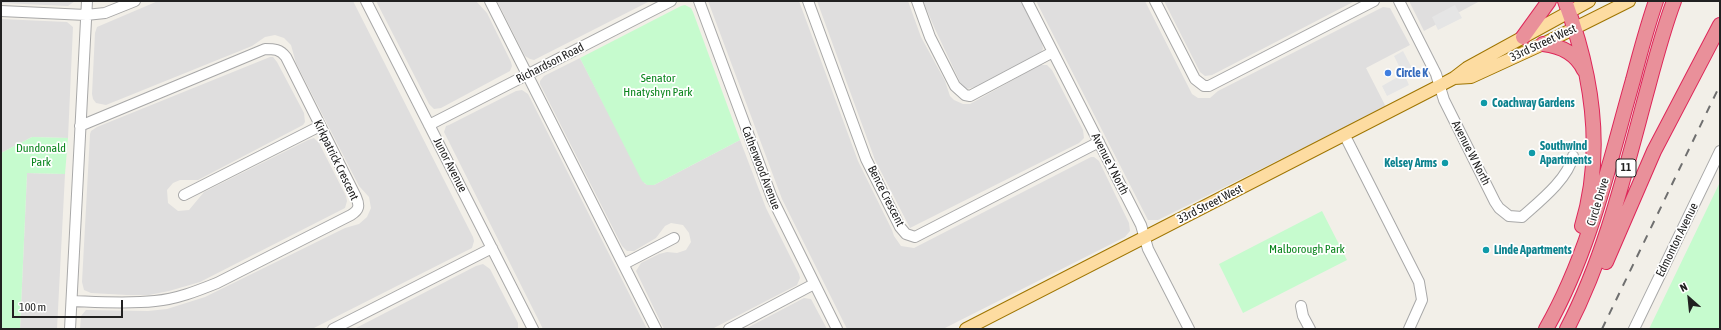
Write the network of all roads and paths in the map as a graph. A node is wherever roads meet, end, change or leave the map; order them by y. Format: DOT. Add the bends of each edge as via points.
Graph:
graph roads {
  1 [pos="87,1"];
  2 [pos="135,1"];
  3 [pos="366,1"];
  4 [pos="490,1"];
  5 [pos="670,1"];
  6 [pos="699,1"];
  7 [pos="808,1"];
  8 [pos="917,1"];
  9 [pos="1027,1"];
  10 [pos="1155,1"];
  11 [pos="1374,1"];
  12 [pos="1398,1"];
  13 [pos="1548,1"];
  14 [pos="1589,1"];
  15 [pos="1629,1"];
  16 [pos="1674,2"];
  17 [pos="1567,6"];
  18 [pos="1654,6"];
  19 [pos="1,11"];
  20 [pos="86,15"];
  21 [pos="1720,25"];
  22 [pos="1576,28"];
  23 [pos="1523,37"];
  24 [pos="1543,44"];
  25 [pos="1053,52"];
  26 [pos="527,74"];
  27 [pos="1454,78"];
  28 [pos="1439,86"];
  29 [pos="1589,86"];
  30 [pos="429,125"];
  31 [pos="80,126"];
  32 [pos="320,126"];
  33 [pos="1344,136"];
  34 [pos="1099,142"];
  35 [pos="1720,152"];
  36 [pos="1573,156"];
  37 [pos="184,195"];
  38 [pos="674,238"];
  39 [pos="1145,238"];
  40 [pos="492,248"];
  41 [pos="624,264"];
  42 [pos="814,284"];
  43 [pos="72,301"];
  44 [pos="1301,306"];
  45 [pos="1555,314"];
  46 [pos="70,329"];
  47 [pos="333,329"];
  48 [pos="534,329"];
  49 [pos="656,329"];
  50 [pos="728,329"];
  51 [pos="837,329"];
  52 [pos="966,329"];
  53 [pos="1189,329"];
  54 [pos="1310,329"];
  55 [pos="1409,329"];
  56 [pos="1546,329"];
  57 [pos="1567,329"];
  58 [pos="1576,329"];
  59 [pos="1634,329"];
  1 -- 20 [label="street"];
  2 -- 20 [label="street" via="105,13"];
  3 -- 30 [label="street, Junor Avenue"];
  4 -- 26 [label="street"];
  5 -- 26 [label="street, Richardson Road"];
  6 -- 42 [label="street, Catherwood Avenue" via="772,198"];
  7 -- 34 [label="street, Bence Crescent" via="866,159 900,227 910,236 915,237"];
  8 -- 25 [label="street" via="930,37 955,86 965,95 970,96"];
  9 -- 25 [label="street, Avenue Y North"];
  10 -- 11 [label="street" via="1195,79 1204,86 1209,86"];
  12 -- 28 [label="street, Avenue W North" via="1436,74"];
  13 -- 23 [label="highway"];
  14 -- 17 [label="main road, 33rd Street West"];
  15 -- 22 [label="main road, 33rd Street West"];
  16 -- 57 [label="highway, Circle Drive / 11" via="1661,40 1614,212 1599,256"];
  17 -- 22 [label="highway"];
  17 -- 23 [label="main road, 33rd Street West"];
  18 -- 45 [label="highway, Circle Drive / 11" via="1597,209 1581,257"];
  19 -- 20 [label="street"];
  20 -- 31 [label="street"];
  21 -- 58 [label="highway" via="1654,151"];
  22 -- 24 [label="main road, 33rd Street West"];
  22 -- 29 [label="highway"];
  23 -- 27 [label="main road, 33rd Street West"];
  24 -- 27 [label="main road, 33rd Street West" via="1471,77"];
  24 -- 29 [label="highway" via="1559,46 1574,57 1582,67"];
  25 -- 34 [label="street, Avenue Y North"];
  26 -- 30 [label="street, Richardson Road"];
  26 -- 41 [label="street"];
  27 -- 28 [label="main road, 33rd Street West"];
  28 -- 33 [label="main road, 33rd Street West"];
  28 -- 36 [label="street, Avenue W North" via="1495,202 1509,216 1522,217 1531,209 1566,175"];
  29 -- 45 [label="highway" via="1595,145 1590,190 1586,214"];
  30 -- 40 [label="street, Junor Avenue"];
  31 -- 32 [label="street, Kirkpatrick Crescent" via="269,49 282,52"];
  31 -- 43 [label="street"];
  32 -- 37 [label="street"];
  32 -- 43 [label="street, Kirkpatrick Crescent" via="356,197 359,208 357,212 196,292 156,301"];
  33 -- 39 [label="main road, 33rd Street West"];
  33 -- 55 [label="street" via="1419,282 1422,300"];
  34 -- 39 [label="street, Avenue Y North" via="1141,225"];
  35 -- 59 [label="street, Edmonton Avenue"];
  38 -- 41 [label="street"];
  39 -- 52 [label="main road, 33rd Street West"];
  39 -- 53 [label="street, Avenue Y North" via="1148,249"];
  40 -- 47 [label="street"];
  40 -- 48 [label="street, Junor Avenue"];
  41 -- 49 [label="street"];
  42 -- 50 [label="street"];
  42 -- 51 [label="street, Catherwood Avenue"];
  43 -- 46 [label="street"];
  44 -- 54 [label="street"];
  45 -- 56 [label="highway, Circle Drive / 11"];
}
